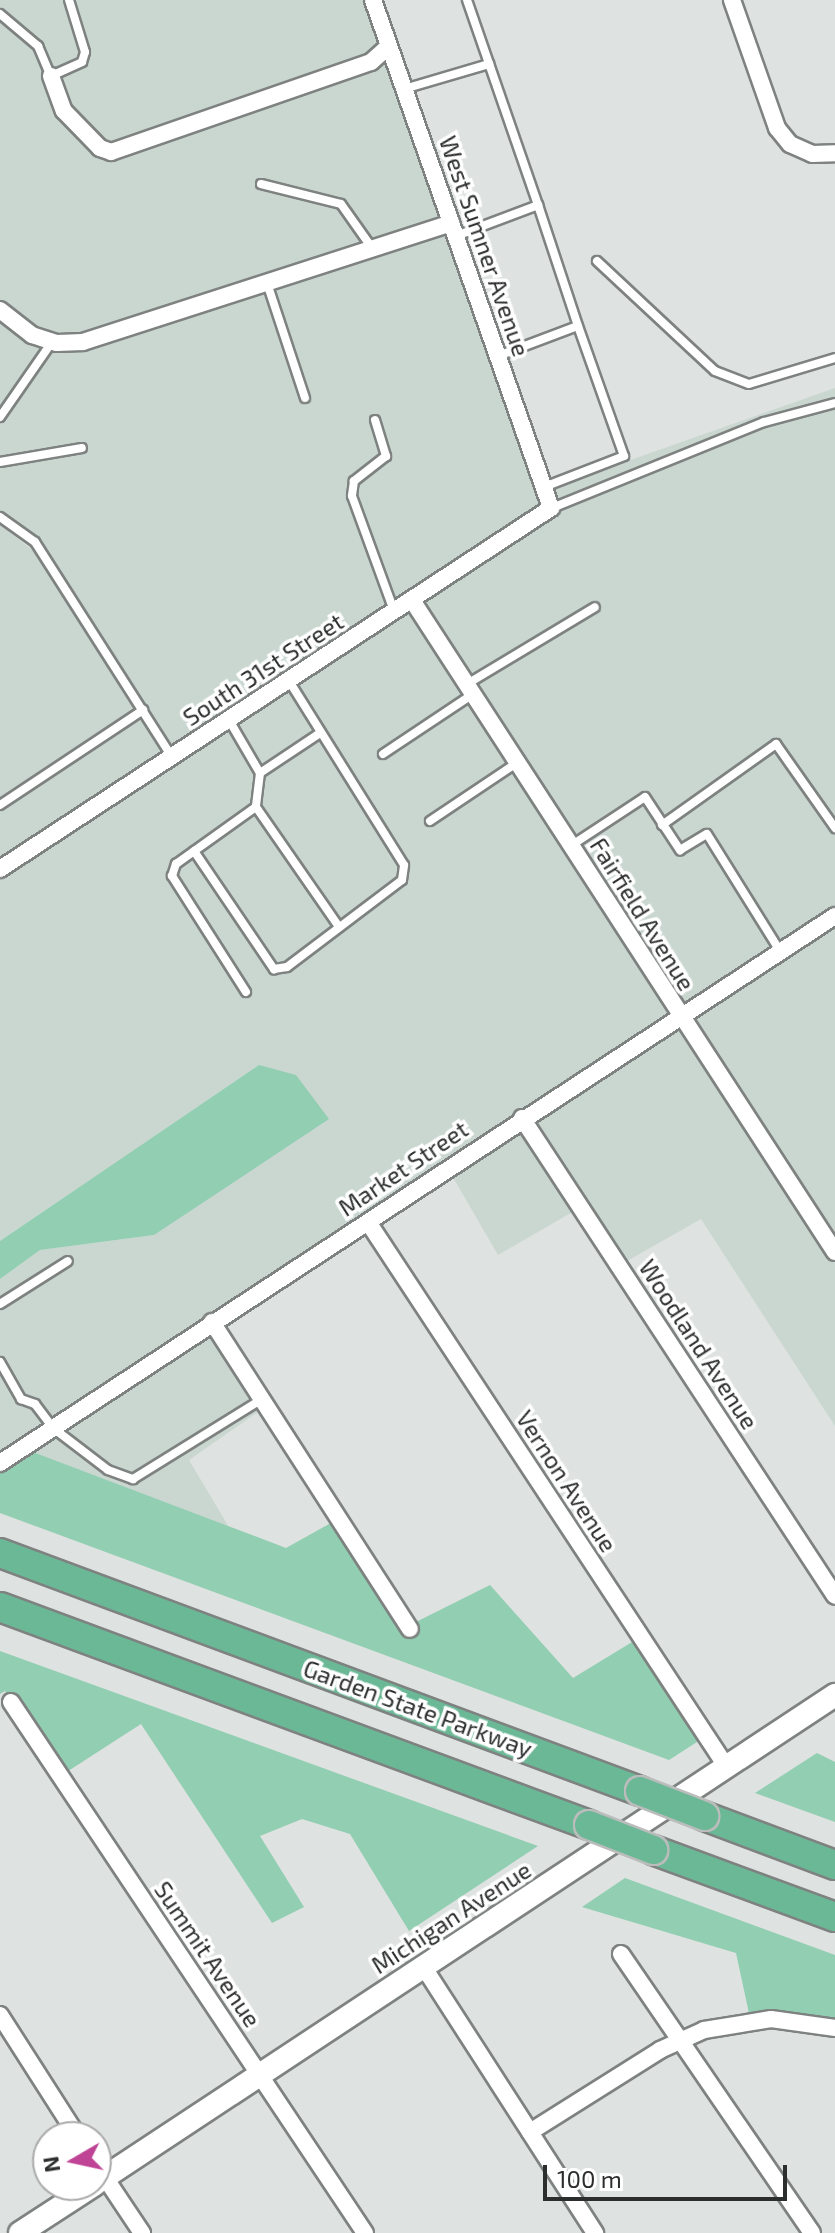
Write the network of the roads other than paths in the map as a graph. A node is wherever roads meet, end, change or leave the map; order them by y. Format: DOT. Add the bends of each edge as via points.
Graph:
graph roads {
  1 [pos="69,0"];
  2 [pos="373,0"];
  3 [pos="467,0"];
  4 [pos="732,0"];
  5 [pos="0,14"];
  6 [pos="389,46"];
  7 [pos="489,64"];
  8 [pos="51,76"];
  9 [pos="404,89"];
  10 [pos="835,153"];
  11 [pos="261,184"];
  12 [pos="538,205"];
  13 [pos="454,230"];
  14 [pos="373,249"];
  15 [pos="597,261"];
  16 [pos="267,283"];
  17 [pos="0,310"];
  18 [pos="578,326"];
  19 [pos="52,342"];
  20 [pos="498,356"];
  21 [pos="835,358"];
  22 [pos="305,398"];
  23 [pos="835,403"];
  24 [pos="0,417"];
  25 [pos="375,420"];
  26 [pos="82,448"];
  27 [pos="0,462"];
  28 [pos="544,488"];
  29 [pos="551,508"];
  30 [pos="0,517"];
  31 [pos="412,600"];
  32 [pos="595,607"];
  33 [pos="394,612"];
  34 [pos="289,681"];
  35 [pos="471,689"];
  36 [pos="143,710"];
  37 [pos="229,720"];
  38 [pos="320,733"];
  39 [pos="383,754"];
  40 [pos="173,757"];
  41 [pos="518,762"];
  42 [pos="260,773"];
  43 [pos="0,805"];
  44 [pos="256,807"];
  45 [pos="430,821"];
  46 [pos="662,825"];
  47 [pos="835,828"];
  48 [pos="572,845"];
  49 [pos="194,851"];
  50 [pos="0,869"];
  51 [pos="835,916"];
  52 [pos="339,927"];
  53 [pos="780,951"];
  54 [pos="246,992"];
  55 [pos="678,1016"];
  56 [pos="522,1118"];
  57 [pos="368,1222"];
  58 [pos="835,1252"];
  59 [pos="68,1261"];
  60 [pos="0,1304"];
  61 [pos="212,1322"];
  62 [pos="0,1362"];
  63 [pos="262,1399"];
  64 [pos="53,1428"];
  65 [pos="0,1463"];
  66 [pos="0,1553"];
  67 [pos="835,1596"];
  68 [pos="0,1607"];
  69 [pos="410,1629"];
  70 [pos="835,1695"];
  71 [pos="11,1702"];
  72 [pos="726,1766"];
  73 [pos="835,1865"];
  74 [pos="835,1917"];
  75 [pos="621,1954"];
  76 [pos="423,1966"];
  77 [pos="0,2015"];
  78 [pos="835,2028"];
  79 [pos="679,2040"];
  80 [pos="260,2075"];
  81 [pos="68,2121"];
  82 [pos="530,2132"];
  83 [pos="112,2169"];
  84 [pos="112,2196"];
  85 [pos="65,2201"];
  86 [pos="20,2233"];
  87 [pos="142,2233"];
  88 [pos="365,2233"];
  89 [pos="595,2233"];
  90 [pos="812,2233"];
  1 -- 8 [label="lane" via="85,52 82,62"];
  2 -- 6 [label="street, West Sumner Avenue"];
  3 -- 7 [label="lane"];
  4 -- 10 [label="street" via="777,128 790,144 812,154"];
  5 -- 8 [label="lane" via="38,46"];
  6 -- 8 [label="street" via="371,62 111,152 64,111"];
  6 -- 9 [label="street, West Sumner Avenue"];
  7 -- 9 [label="lane"];
  7 -- 12 [label="lane"];
  9 -- 13 [label="street, West Sumner Avenue"];
  11 -- 14 [label="lane" via="341,204"];
  12 -- 13 [label="lane"];
  12 -- 18 [label="lane"];
  13 -- 14 [label="street"];
  13 -- 20 [label="street, West Sumner Avenue"];
  14 -- 16 [label="street"];
  15 -- 21 [label="lane" via="715,371 749,384"];
  16 -- 19 [label="street" via="83,342"];
  16 -- 22 [label="lane"];
  17 -- 19 [label="street" via="32,335"];
  18 -- 20 [label="lane"];
  18 -- 28 [label="lane" via="624,456"];
  19 -- 24 [label="lane"];
  20 -- 28 [label="street, West Sumner Avenue"];
  23 -- 29 [label="lane" via="764,422"];
  25 -- 33 [label="lane" via="386,456 354,481 352,496"];
  26 -- 27 [label="lane"];
  28 -- 29 [label="street, West Sumner Avenue"];
  29 -- 31 [label="street, South 31st Street"];
  30 -- 36 [label="lane" via="35,542"];
  31 -- 33 [label="street, South 31st Street"];
  31 -- 35 [label="street, Fairfield Avenue"];
  32 -- 35 [label="lane"];
  33 -- 34 [label="street, South 31st Street"];
  34 -- 37 [label="street, South 31st Street"];
  34 -- 38 [label="lane"];
  35 -- 39 [label="lane"];
  35 -- 41 [label="street, Fairfield Avenue"];
  36 -- 40 [label="lane"];
  36 -- 43 [label="lane"];
  37 -- 40 [label="street, South 31st Street"];
  37 -- 42 [label="lane"];
  38 -- 42 [label="lane"];
  38 -- 52 [label="lane" via="404,865 402,880"];
  40 -- 50 [label="street, South 31st Street"];
  41 -- 45 [label="lane"];
  41 -- 48 [label="street, Fairfield Avenue"];
  42 -- 44 [label="lane"];
  44 -- 49 [label="lane"];
  44 -- 52 [label="lane"];
  46 -- 47 [label="lane" via="776,744"];
  46 -- 48 [label="lane" via="645,797"];
  46 -- 53 [label="lane" via="680,850 707,834"];
  48 -- 55 [label="street, Fairfield Avenue"];
  49 -- 52 [label="lane" via="274,969 287,967"];
  49 -- 54 [label="lane" via="176,864 172,876"];
  51 -- 53 [label="street, Market Street"];
  53 -- 55 [label="street, Market Street"];
  55 -- 56 [label="street, Market Street"];
  55 -- 58 [label="street, Fairfield Avenue"];
  56 -- 57 [label="street, Market Street"];
  56 -- 67 [label="street, Woodland Avenue"];
  57 -- 61 [label="street, Market Street"];
  57 -- 72 [label="street, Vernon Avenue"];
  59 -- 60 [label="lane"];
  61 -- 63 [label="street"];
  61 -- 64 [label="street, Market Street"];
  62 -- 64 [label="lane" via="21,1399 35,1404"];
  63 -- 64 [label="lane" via="133,1479 108,1470"];
  63 -- 69 [label="street"];
  64 -- 65 [label="street, Market Street"];
  66 -- 73 [label="highway, Garden State Parkway, bridge"];
  68 -- 74 [label="highway, Garden State Parkway, bridge"];
  70 -- 72 [label="street, Michigan Avenue"];
  71 -- 80 [label="street, Summit Avenue"];
  72 -- 76 [label="street, Michigan Avenue"];
  75 -- 79 [label="street"];
  76 -- 80 [label="street, Michigan Avenue"];
  76 -- 82 [label="street"];
  77 -- 81 [label="street"];
  78 -- 79 [label="street" via="794,2020 748,2020"];
  79 -- 82 [label="street"];
  79 -- 90 [label="street"];
  80 -- 83 [label="street, Michigan Avenue"];
  80 -- 88 [label="street, Summit Avenue"];
  82 -- 89 [label="street"];
  84 -- 87 [label="street"];
  85 -- 86 [label="street, Michigan Avenue"];
}
